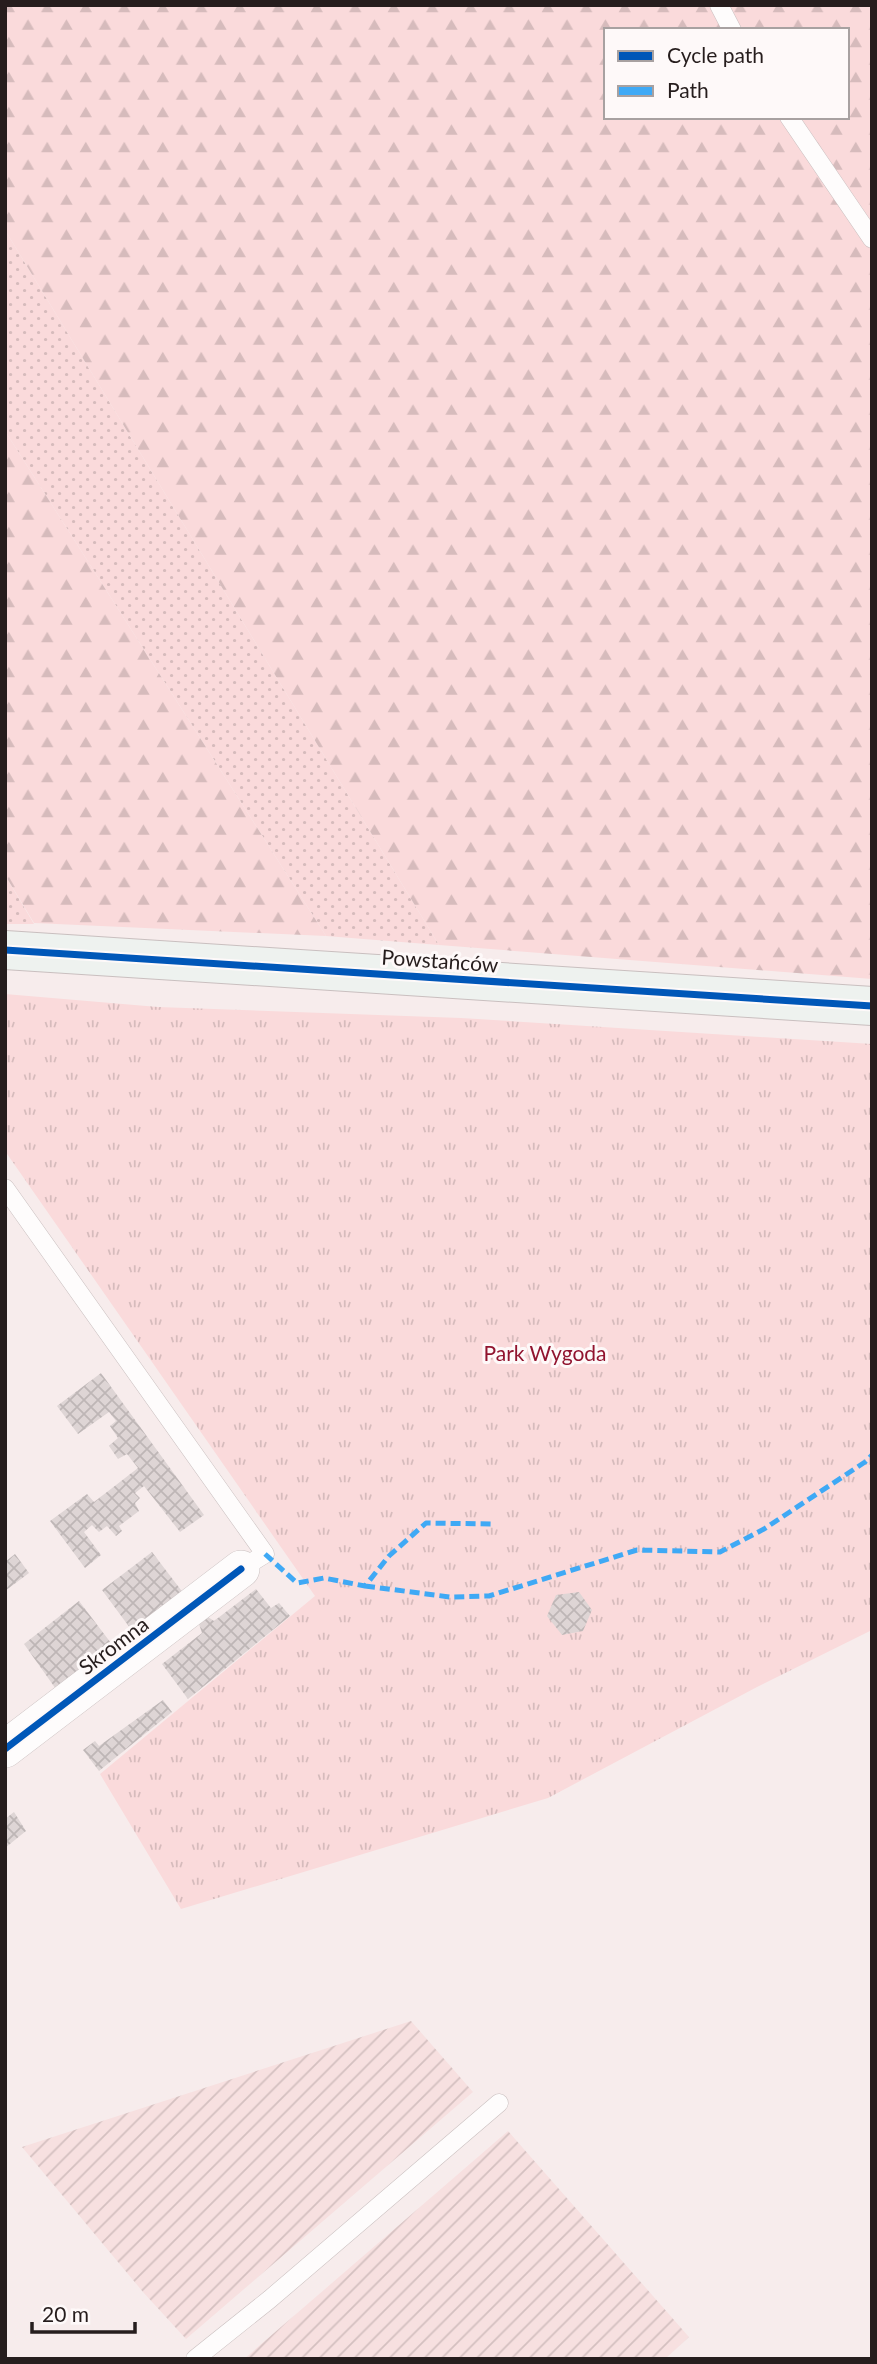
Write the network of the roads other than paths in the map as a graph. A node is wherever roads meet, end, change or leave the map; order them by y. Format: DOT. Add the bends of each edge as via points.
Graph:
graph roads {
  1 [pos="719,5"];
  2 [pos="731,28"];
  3 [pos="790,119"];
  4 [pos="872,239"];
  5 [pos="5,950"];
  6 [pos="872,1006"];
  7 [pos="5,1188"];
  8 [pos="241,1569"];
  9 [pos="5,1749"];
  10 [pos="499,2103"];
  11 [pos="194,2359"];
  1 -- 2 [label="lane"];
  3 -- 4 [label="lane"];
  5 -- 6 [label="street, Powstańców"];
  7 -- 8 [label="lane" via="265,1554"];
  8 -- 9 [label="street, Skromna"];
  10 -- 11 [label="lane" via="270,2300"];
}
